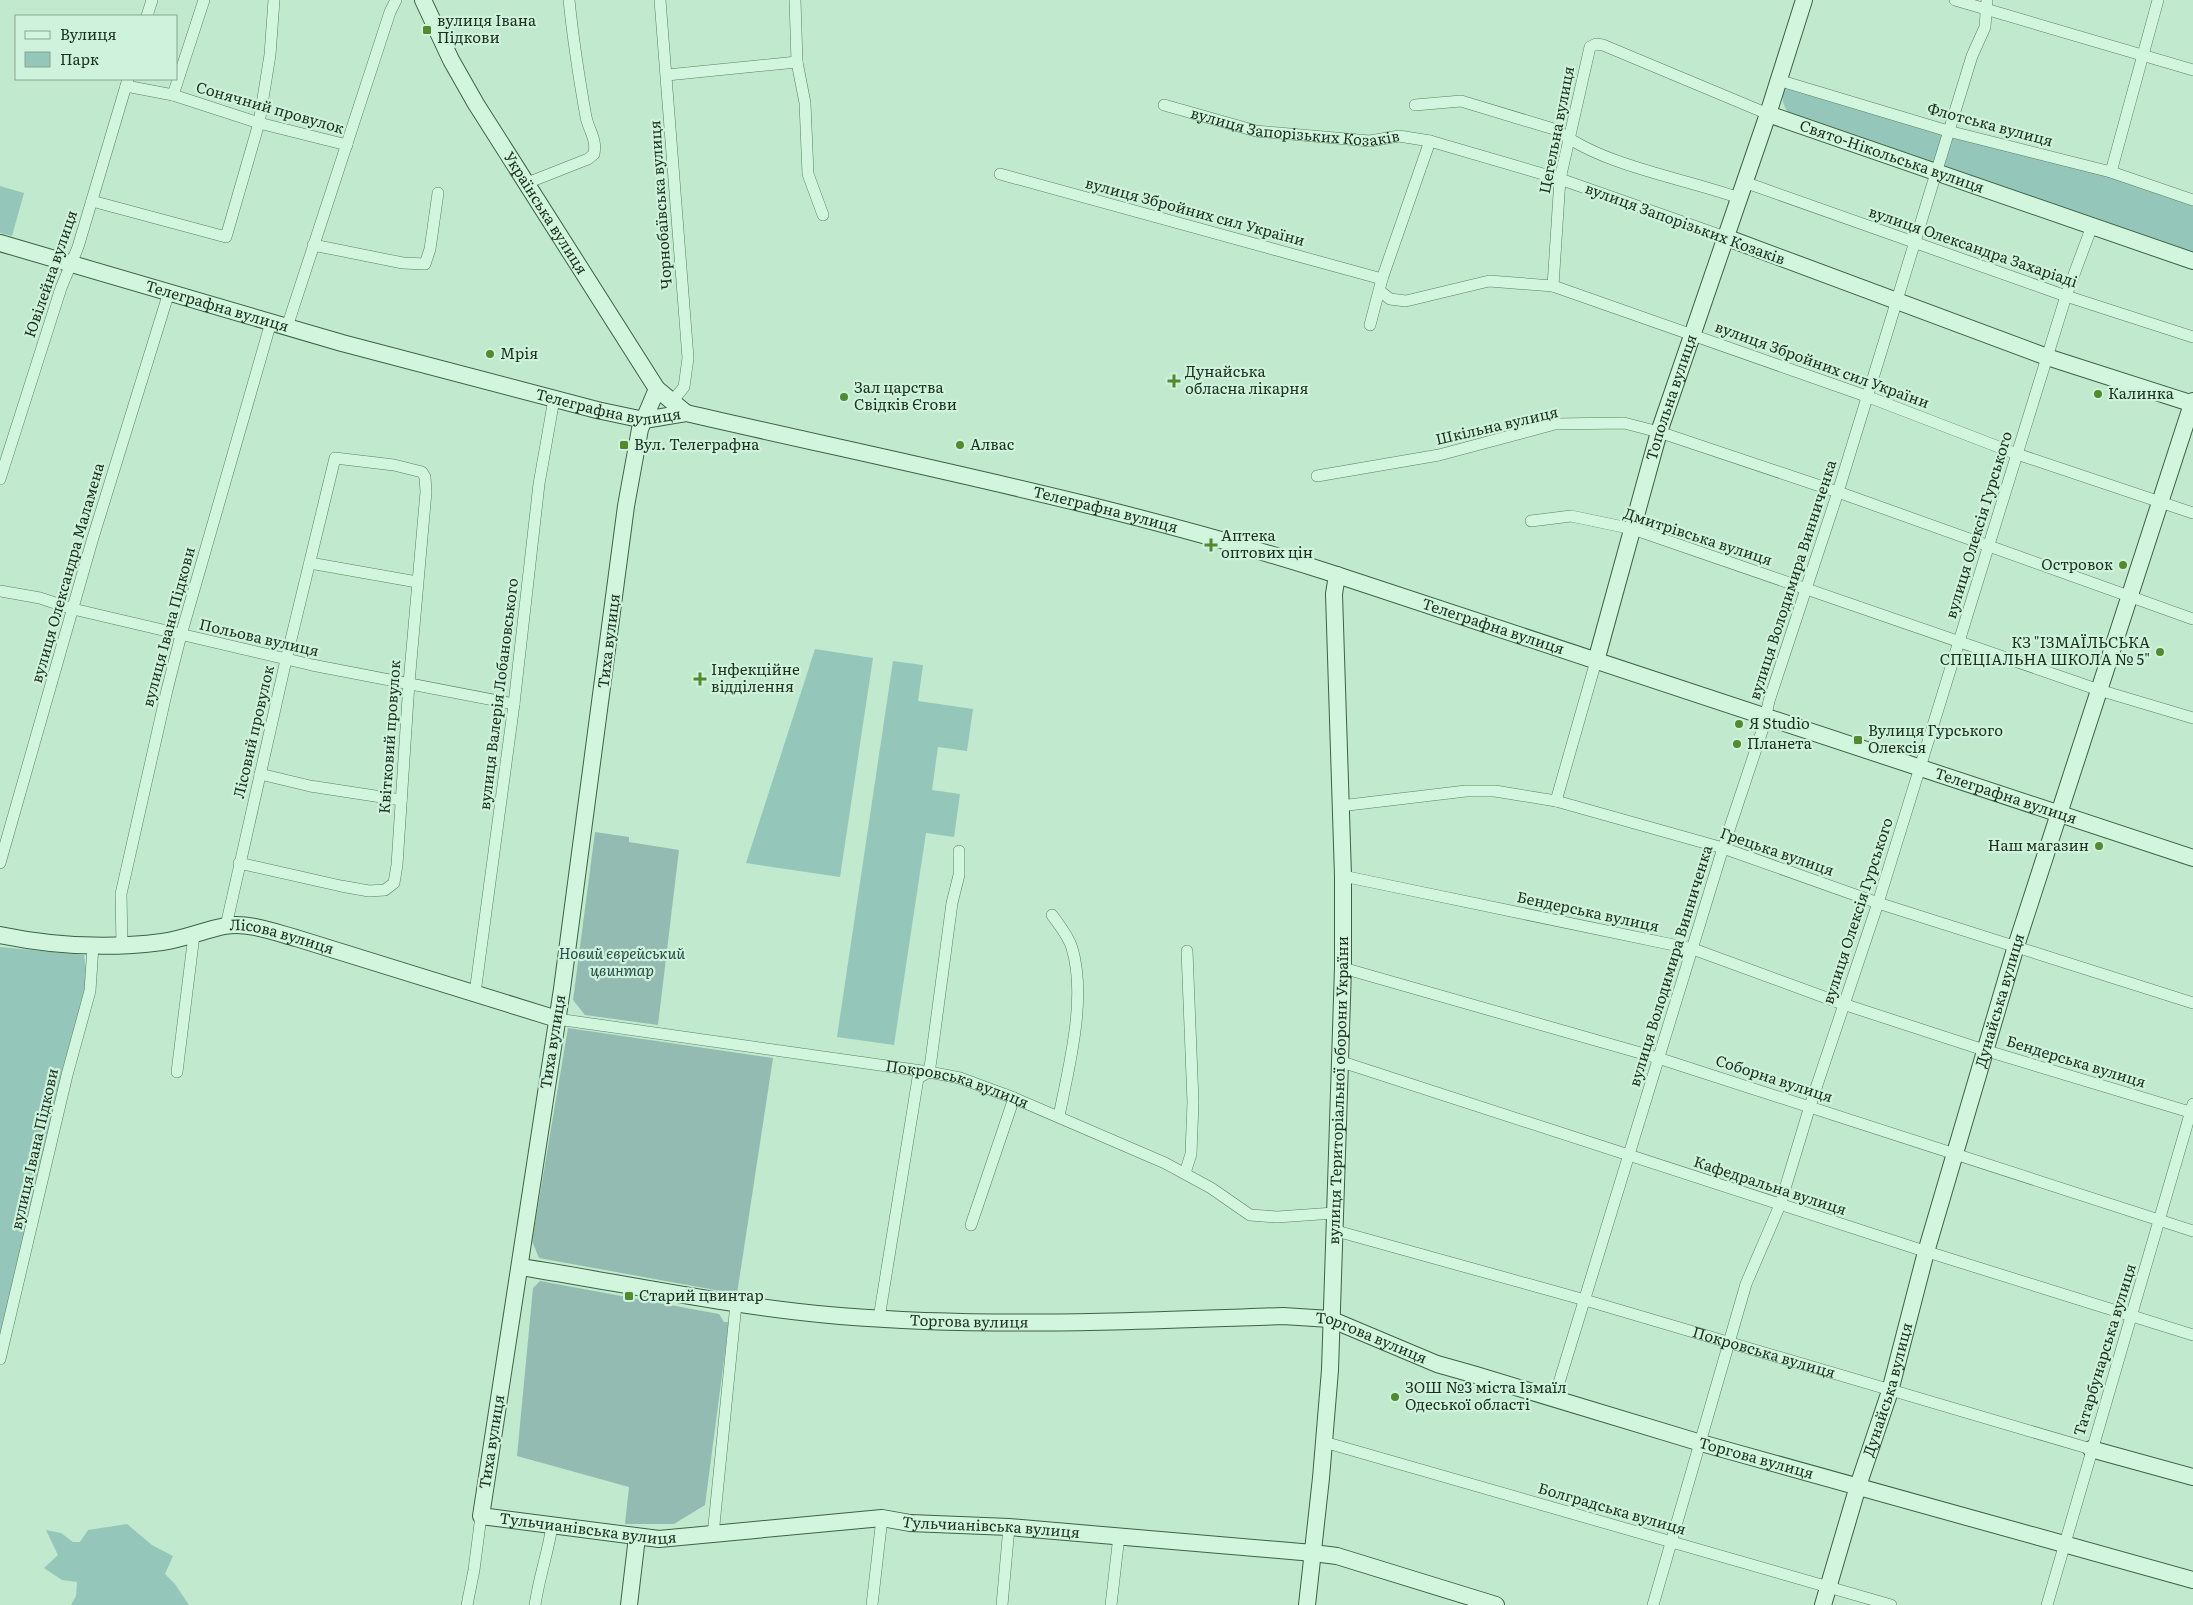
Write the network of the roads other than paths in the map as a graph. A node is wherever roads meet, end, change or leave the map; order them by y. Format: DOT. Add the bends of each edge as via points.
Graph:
graph roads {
  1 [pos="152,0"];
  2 [pos="204,0"];
  3 [pos="274,0"];
  4 [pos="396,0"];
  5 [pos="423,0"];
  6 [pos="569,0"];
  7 [pos="660,0"];
  8 [pos="795,0"];
  9 [pos="1804,0"];
  10 [pos="1956,0"];
  11 [pos="2158,0"];
  12 [pos="1987,5"];
  13 [pos="147,15"];
  14 [pos="1596,44"];
  15 [pos="2143,55"];
  16 [pos="797,62"];
  17 [pos="2193,70"];
  18 [pos="666,74"];
  19 [pos="1778,80"];
  20 [pos="127,82"];
  21 [pos="173,96"];
  22 [pos="1415,105"];
  23 [pos="1164,106"];
  24 [pos="1768,114"];
  25 [pos="259,123"];
  26 [pos="1948,131"];
  27 [pos="1568,138"];
  28 [pos="1430,141"];
  29 [pos="347,145"];
  30 [pos="1936,171"];
  31 [pos="2111,172"];
  32 [pos="1000,174"];
  33 [pos="1560,179"];
  34 [pos="527,183"];
  35 [pos="1741,190"];
  36 [pos="438,193"];
  37 [pos="2193,200"];
  38 [pos="92,201"];
  39 [pos="823,215"];
  40 [pos="2092,226"];
  41 [pos="1725,237"];
  42 [pos="1915,242"];
  43 [pos="0,243"];
  44 [pos="313,245"];
  45 [pos="2193,261"];
  46 [pos="72,263"];
  47 [pos="1382,279"];
  48 [pos="1553,286"];
  49 [pos="1380,291"];
  50 [pos="169,292"];
  51 [pos="2066,296"];
  52 [pos="1898,301"];
  53 [pos="271,322"];
  54 [pos="1370,325"];
  55 [pos="287,327"];
  56 [pos="1693,335"];
  57 [pos="2193,337"];
  58 [pos="2047,357"];
  59 [pos="657,389"];
  60 [pos="1866,396"];
  61 [pos="554,399"];
  62 [pos="671,403"];
  63 [pos="2193,403"];
  64 [pos="686,412"];
  65 [pos="644,420"];
  66 [pos="1659,432"];
  67 [pos="2017,454"];
  68 [pos="335,458"];
  69 [pos="1317,476"];
  70 [pos="0,479"];
  71 [pos="1838,492"];
  72 [pos="2159,501"];
  73 [pos="2193,512"];
  74 [pos="1531,521"];
  75 [pos="1634,528"];
  76 [pos="1988,545"];
  77 [pos="310,563"];
  78 [pos="1336,575"];
  79 [pos="417,582"];
  80 [pos="1804,589"];
  81 [pos="0,591"];
  82 [pos="2128,597"];
  83 [pos="73,609"];
  84 [pos="2193,619"];
  85 [pos="181,635"];
  86 [pos="1959,642"];
  87 [pos="286,660"];
  88 [pos="1596,661"];
  89 [pos="409,683"];
  90 [pos="2099,690"];
  91 [pos="514,704"];
  92 [pos="1765,717"];
  93 [pos="2193,718"];
  94 [pos="1919,768"];
  95 [pos="260,774"];
  96 [pos="401,800"];
  97 [pos="1556,801"];
  98 [pos="1340,806"];
  99 [pos="2059,813"];
  100 [pos="1723,848"];
  101 [pos="959,851"];
  102 [pos="2193,858"];
  103 [pos="0,863"];
  104 [pos="239,863"];
  105 [pos="1343,876"];
  106 [pos="1878,903"];
  107 [pos="1052,914"];
  108 [pos="226,926"];
  109 [pos="194,935"];
  110 [pos="0,936"];
  111 [pos="122,945"];
  112 [pos="93,946"];
  113 [pos="2016,946"];
  114 [pos="1693,949"];
  115 [pos="1186,950"];
  116 [pos="1343,968"];
  117 [pos="476,993"];
  118 [pos="2193,1003"];
  119 [pos="1843,1004"];
  120 [pos="556,1019"];
  121 [pos="1984,1050"];
  122 [pos="1658,1058"];
  123 [pos="1339,1061"];
  124 [pos="177,1072"];
  125 [pos="929,1072"];
  126 [pos="1014,1098"];
  127 [pos="1810,1106"];
  128 [pos="2192,1110"];
  129 [pos="1059,1116"];
  130 [pos="1954,1155"];
  131 [pos="1630,1156"];
  132 [pos="1186,1173"];
  133 [pos="1780,1205"];
  134 [pos="1334,1213"];
  135 [pos="2158,1221"];
  136 [pos="971,1226"];
  137 [pos="1333,1230"];
  138 [pos="2193,1231"];
  139 [pos="1926,1252"];
  140 [pos="521,1267"];
  141 [pos="1585,1300"];
  142 [pos="736,1304"];
  143 [pos="2132,1317"];
  144 [pos="879,1318"];
  145 [pos="1330,1319"];
  146 [pos="2193,1335"];
  147 [pos="1730,1344"];
  148 [pos="0,1359"];
  149 [pos="1890,1390"];
  150 [pos="1554,1399"];
  151 [pos="1324,1442"];
  152 [pos="1701,1443"];
  153 [pos="2091,1449"];
  154 [pos="2193,1477"];
  155 [pos="1858,1486"];
  156 [pos="481,1516"];
  157 [pos="882,1518"];
  158 [pos="552,1526"];
  159 [pos="1009,1528"];
  160 [pos="713,1535"];
  161 [pos="1119,1536"];
  162 [pos="637,1537"];
  163 [pos="1672,1541"];
  164 [pos="2064,1544"];
  165 [pos="1313,1553"];
  166 [pos="2193,1580"];
  167 [pos="1828,1586"];
  168 [pos="467,1605"];
  169 [pos="535,1605"];
  170 [pos="630,1605"];
  171 [pos="872,1605"];
  172 [pos="1002,1605"];
  173 [pos="1112,1605"];
  174 [pos="1306,1605"];
  175 [pos="1496,1605"];
  176 [pos="1653,1605"];
  177 [pos="1823,1605"];
  178 [pos="1891,1605"];
  179 [pos="2046,1605"];
  1 -- 13 [label="street"];
  2 -- 21 [label="street"];
  3 -- 25 [label="street" via="270,55"];
  4 -- 29 [label="street"];
  5 -- 34 [label="main road, Українська вулиця" via="471,96"];
  6 -- 34 [label="street" via="587,120 595,138 594,154"];
  7 -- 18 [label="street, Чорнобаївська вулиця"];
  8 -- 16 [label="street"];
  9 -- 19 [label="main road, Топольна вулиця"];
  10 -- 12 [label="street"];
  11 -- 15 [label="street"];
  12 -- 15 [label="street"];
  12 -- 26 [label="street, вулиця Володимира Винниченка" via="1985,27 1972,56"];
  14 -- 24 [label="street, Свято-Нікольська вулиця"];
  14 -- 27 [label="street, Цегельна вулиця" via="1590,46 1587,54"];
  15 -- 17 [label="street"];
  15 -- 31 [label="street"];
  16 -- 18 [label="street"];
  16 -- 39 [label="street" via="805,103 808,174"];
  18 -- 62 [label="street, Чорнобаївська вулиця" via="688,358 684,387"];
  19 -- 24 [label="main road, Топольна вулиця"];
  19 -- 26 [label="street, Флотська вулиця"];
  20 -- 21 [label="street, Сонячний провулок"];
  20 -- 38 [label="street, Ювілейна вулиця"];
  21 -- 25 [label="street, Сонячний провулок"];
  22 -- 27 [label="street, вулиця Олександра Захаріаді" via="1461,101 1557,130"];
  23 -- 28 [label="street, вулиця Запорізьких Козаків" via="1256,131 1370,141 1399,136"];
  24 -- 30 [label="main road, Свято-Нікольська вулиця"];
  24 -- 35 [label="main road, Топольна вулиця"];
  25 -- 29 [label="street, Сонячний провулок"];
  25 -- 38 [label="street" via="226,237"];
  26 -- 30 [label="street, вулиця Володимира Винниченка"];
  26 -- 31 [label="street, Флотська вулиця"];
  27 -- 33 [label="street, Цегельна вулиця"];
  27 -- 35 [label="street, вулиця Олександра Захаріаді" via="1624,163"];
  28 -- 33 [label="street, вулиця Запорізьких Козаків"];
  28 -- 47 [label="street"];
  29 -- 44 [label="street"];
  30 -- 40 [label="main road, Свято-Нікольська вулиця"];
  30 -- 42 [label="street, вулиця Володимира Винниченка"];
  31 -- 37 [label="street, Флотська вулиця"];
  32 -- 47 [label="street, вулиця Збройних сил України"];
  33 -- 41 [label="street, вулиця Запорізьких Козаків"];
  33 -- 48 [label="street, Цегельна вулиця"];
  34 -- 59 [label="main road, Українська вулиця"];
  35 -- 41 [label="main road, Топольна вулиця"];
  35 -- 42 [label="street, вулиця Олександра Захаріаді"];
  36 -- 44 [label="street" via="425,264 403,263"];
  38 -- 46 [label="street, Ювілейна вулиця"];
  40 -- 45 [label="main road, Свято-Нікольська вулиця"];
  40 -- 51 [label="street, вулиця Олексія Гурського"];
  41 -- 52 [label="main road, вулиця Запорізьких Козаків"];
  41 -- 56 [label="main road, Топольна вулиця"];
  42 -- 51 [label="street, вулиця Олександра Захаріаді"];
  42 -- 52 [label="street, вулиця Володимира Винниченка"];
  43 -- 46 [label="main road, Телеграфна вулиця"];
  44 -- 55 [label="street"];
  46 -- 50 [label="main road, Телеграфна вулиця"];
  46 -- 70 [label="street, Ювілейна вулиця" via="61,288"];
  47 -- 49 [label="street"];
  48 -- 49 [label="street, вулиця Збройних сил України" via="1489,281 1406,302 1390,299"];
  48 -- 56 [label="street, вулиця Збройних сил України"];
  49 -- 54 [label="street"];
  50 -- 53 [label="main road, Телеграфна вулиця"];
  50 -- 83 [label="street, вулиця Олександра Маламена" via="146,359"];
  51 -- 57 [label="street, вулиця Олександра Захаріаді"];
  51 -- 58 [label="street, вулиця Олексія Гурського"];
  52 -- 58 [label="main road, вулиця Запорізьких Козаків"];
  52 -- 60 [label="street, вулиця Володимира Винниченка"];
  53 -- 55 [label="main road, Телеграфна вулиця"];
  53 -- 85 [label="street, вулиця Івана Підкови"];
  55 -- 61 [label="main road, Телеграфна вулиця"];
  56 -- 60 [label="street, вулиця Збройних сил України"];
  56 -- 66 [label="main road, Топольна вулиця"];
  58 -- 63 [label="main road, вулиця Запорізьких Козаків"];
  58 -- 67 [label="street, вулиця Олексія Гурського"];
  59 -- 62 [label="main road, Українська вулиця"];
  59 -- 65 [label="main road, Тиха вулиця"];
  60 -- 67 [label="street, вулиця Збройних сил України"];
  60 -- 71 [label="street, вулиця Володимира Винниченка"];
  61 -- 65 [label="main road, Телеграфна вулиця"];
  61 -- 91 [label="street, вулиця Валерія Лобановського" via="539,484"];
  62 -- 64 [label="main road, Українська вулиця"];
  63 -- 72 [label="main road, Дунайська вулиця"];
  64 -- 65 [label="main road, Телеграфна вулиця"];
  64 -- 78 [label="main road, Телеграфна вулиця" via="1160,523"];
  65 -- 120 [label="main road, Тиха вулиця" via="635,450 625,514 580,865"];
  66 -- 69 [label="street, Шкільна вулиця" via="1624,423 1554,424 1439,455"];
  66 -- 71 [label="street, Шкільна вулиця"];
  66 -- 75 [label="main road, Топольна вулиця"];
  67 -- 72 [label="street, вулиця Збройних сил України"];
  67 -- 76 [label="street, вулиця Олексія Гурського"];
  68 -- 77 [label="street, Лісовий провулок"];
  68 -- 79 [label="street, Квітковий провулок" via="422,472 426,492"];
  71 -- 76 [label="street, Шкільна вулиця"];
  71 -- 80 [label="street, вулиця Володимира Винниченка"];
  72 -- 73 [label="street, вулиця Збройних сил України"];
  72 -- 82 [label="main road, Дунайська вулиця"];
  74 -- 75 [label="street, Дмитрівська вулиця" via="1571,516"];
  75 -- 80 [label="street, Дмитрівська вулиця"];
  75 -- 88 [label="main road, Топольна вулиця"];
  76 -- 82 [label="street, Шкільна вулиця"];
  76 -- 86 [label="street, вулиця Олексія Гурського"];
  77 -- 79 [label="street"];
  77 -- 87 [label="street, Лісовий провулок"];
  78 -- 88 [label="main road, Телеграфна вулиця"];
  78 -- 98 [label="main road, вулиця Територіальної оборони України"];
  79 -- 89 [label="street, Квітковий провулок"];
  80 -- 86 [label="street, Дмитрівська вулиця"];
  80 -- 92 [label="street, вулиця Володимира Винниченка"];
  81 -- 83 [label="street, Польова вулиця" via="40,598"];
  82 -- 84 [label="street, Шкільна вулиця"];
  82 -- 90 [label="main road, Дунайська вулиця"];
  83 -- 85 [label="street, Польова вулиця"];
  83 -- 103 [label="street, вулиця Олександра Маламена"];
  85 -- 87 [label="street, Польова вулиця"];
  85 -- 111 [label="street, вулиця Івана Підкови" via="122,886"];
  86 -- 90 [label="street, Дмитрівська вулиця"];
  86 -- 94 [label="street, вулиця Олексія Гурського"];
  87 -- 89 [label="street, Польова вулиця"];
  87 -- 95 [label="street, Лісовий провулок"];
  88 -- 92 [label="main road, Телеграфна вулиця"];
  88 -- 97 [label="street, Топольна вулиця"];
  89 -- 91 [label="street, Польова вулиця"];
  89 -- 96 [label="street, Квітковий провулок"];
  90 -- 93 [label="street, Дмитрівська вулиця"];
  90 -- 99 [label="main road, Дунайська вулиця"];
  91 -- 117 [label="street, вулиця Валерія Лобановського"];
  92 -- 94 [label="main road, Телеграфна вулиця"];
  92 -- 100 [label="street, вулиця Володимира Винниченка"];
  94 -- 99 [label="main road, Телеграфна вулиця"];
  94 -- 106 [label="street, вулиця Олексія Гурського"];
  95 -- 96 [label="street" via="319,788"];
  95 -- 104 [label="street, Лісовий провулок"];
  96 -- 104 [label="street, Квітковий провулок" via="396,877 392,886 385,890 341,886"];
  97 -- 98 [label="street, Грецька вулиця" via="1474,791"];
  97 -- 100 [label="street, Грецька вулиця"];
  98 -- 105 [label="main road, вулиця Територіальної оборони України"];
  99 -- 102 [label="main road, Телеграфна вулиця"];
  99 -- 113 [label="main road, Дунайська вулиця"];
  100 -- 106 [label="street, Грецька вулиця"];
  100 -- 114 [label="street, вулиця Володимира Винниченка"];
  101 -- 125 [label="street" via="959,875 952,903"];
  104 -- 108 [label="street, Лісовий провулок"];
  105 -- 114 [label="street, Бендерська вулиця"];
  105 -- 116 [label="main road, вулиця Територіальної оборони України"];
  106 -- 113 [label="street, Грецька вулиця"];
  106 -- 119 [label="street, вулиця Олексія Гурського"];
  107 -- 129 [label="street" via="1072,947 1076,975 1075,1027"];
  108 -- 109 [label="main road, Лісова вулиця"];
  108 -- 117 [label="main road, Лісова вулиця" via="270,931"];
  109 -- 111 [label="main road, Лісова вулиця" via="162,942"];
  109 -- 124 [label="street"];
  110 -- 112 [label="main road, Лісова вулиця"];
  111 -- 112 [label="main road, Лісова вулиця"];
  112 -- 148 [label="street, вулиця Івана Підкови" via="91,986"];
  113 -- 118 [label="street, Грецька вулиця"];
  113 -- 121 [label="main road, Дунайська вулиця"];
  114 -- 119 [label="street, Бендерська вулиця"];
  114 -- 122 [label="street, вулиця Володимира Винниченка"];
  115 -- 132 [label="street" via="1193,1102 1191,1154"];
  116 -- 122 [label="street, Соборна вулиця"];
  116 -- 123 [label="main road, вулиця Територіальної оборони України"];
  117 -- 120 [label="main road, Лісова вулиця"];
  119 -- 121 [label="street, Бендерська вулиця"];
  119 -- 127 [label="street, вулиця Олексія Гурського"];
  120 -- 125 [label="street, Покровська вулиця"];
  120 -- 140 [label="main road, Тиха вулиця"];
  121 -- 128 [label="street, Бендерська вулиця"];
  121 -- 130 [label="main road, Дунайська вулиця"];
  122 -- 127 [label="street, Соборна вулиця"];
  122 -- 131 [label="street, вулиця Володимира Винниченка"];
  123 -- 131 [label="street, Кафедральна вулиця"];
  123 -- 134 [label="main road, вулиця Територіальної оборони України"];
  125 -- 126 [label="street, Покровська вулиця" via="960,1078"];
  125 -- 144 [label="street" via="918,1078"];
  126 -- 129 [label="street, Покровська вулиця"];
  126 -- 136 [label="street"];
  127 -- 130 [label="street, Соборна вулиця"];
  127 -- 133 [label="street, вулиця Олексія Гурського"];
  128 -- 135 [label="street, Татарбунарська вулиця"];
  129 -- 132 [label="street, Покровська вулиця"];
  130 -- 135 [label="street, Соборна вулиця"];
  130 -- 139 [label="main road, Дунайська вулиця"];
  131 -- 133 [label="street, Кафедральна вулиця"];
  131 -- 141 [label="street, вулиця Володимира Винниченка"];
  132 -- 134 [label="street, Покровська вулиця" via="1256,1216"];
  133 -- 139 [label="street, Кафедральна вулиця"];
  133 -- 147 [label="street, вулиця Олексія Гурського" via="1746,1284"];
  134 -- 137 [label="main road, вулиця Територіальної оборони України"];
  135 -- 138 [label="street, Соборна вулиця"];
  135 -- 143 [label="street, Татарбунарська вулиця"];
  137 -- 141 [label="street, Покровська вулиця"];
  137 -- 145 [label="main road, вулиця Територіальної оборони України"];
  139 -- 143 [label="street, Кафедральна вулиця"];
  139 -- 149 [label="main road, Дунайська вулиця"];
  140 -- 142 [label="main road, Торгова вулиця"];
  140 -- 156 [label="main road, Тиха вулиця"];
  141 -- 147 [label="street, Покровська вулиця"];
  141 -- 150 [label="street, вулиця Володимира Винниченка"];
  142 -- 144 [label="main road, Торгова вулиця"];
  142 -- 160 [label="street"];
  143 -- 146 [label="street, Кафедральна вулиця"];
  143 -- 153 [label="street, Татарбунарська вулиця"];
  144 -- 145 [label="main road, Торгова вулиця" via="1031,1322 1303,1316"];
  145 -- 150 [label="main road, Торгова вулиця" via="1437,1364"];
  145 -- 151 [label="main road, вулиця Територіальної оборони України"];
  147 -- 149 [label="street, Покровська вулиця"];
  147 -- 152 [label="street, вулиця Олексія Гурського"];
  149 -- 153 [label="street, Покровська вулиця"];
  149 -- 155 [label="main road, Дунайська вулиця"];
  150 -- 152 [label="main road, Торгова вулиця"];
  151 -- 163 [label="street, Болградська вулиця"];
  151 -- 165 [label="main road, вулиця Територіальної оборони України"];
  152 -- 155 [label="main road, Торгова вулиця"];
  152 -- 163 [label="street, вулиця Олексія Гурського"];
  153 -- 154 [label="main road, Покровська вулиця"];
  153 -- 164 [label="street, Татарбунарська вулиця"];
  155 -- 164 [label="main road, Торгова вулиця"];
  155 -- 167 [label="main road, Дунайська вулиця"];
  156 -- 158 [label="main road, Тульчианівська вулиця"];
  156 -- 168 [label="street, Тиха вулиця"];
  157 -- 159 [label="main road, Тульчианівська вулиця" via="910,1523"];
  157 -- 160 [label="main road, Тульчианівська вулиця"];
  157 -- 171 [label="street"];
  158 -- 162 [label="main road, Тульчианівська вулиця"];
  158 -- 169 [label="street"];
  159 -- 161 [label="main road, Тульчианівська вулиця"];
  159 -- 172 [label="street"];
  160 -- 162 [label="main road, Тульчианівська вулиця" via="659,1539"];
  161 -- 165 [label="main road, Тульчианівська вулиця"];
  161 -- 173 [label="street"];
  162 -- 170 [label="main road"];
  163 -- 167 [label="street, Болградська вулиця"];
  163 -- 176 [label="street, вулиця Олексія Гурського"];
  164 -- 166 [label="main road, Торгова вулиця"];
  164 -- 179 [label="street, Татарбунарська вулиця"];
  165 -- 174 [label="main road, вулиця Територіальної оборони України"];
  165 -- 175 [label="main road, Тульчианівська вулиця" via="1337,1556"];
  167 -- 177 [label="main road, Дунайська вулиця"];
  167 -- 178 [label="street, Болградська вулиця"];
}
